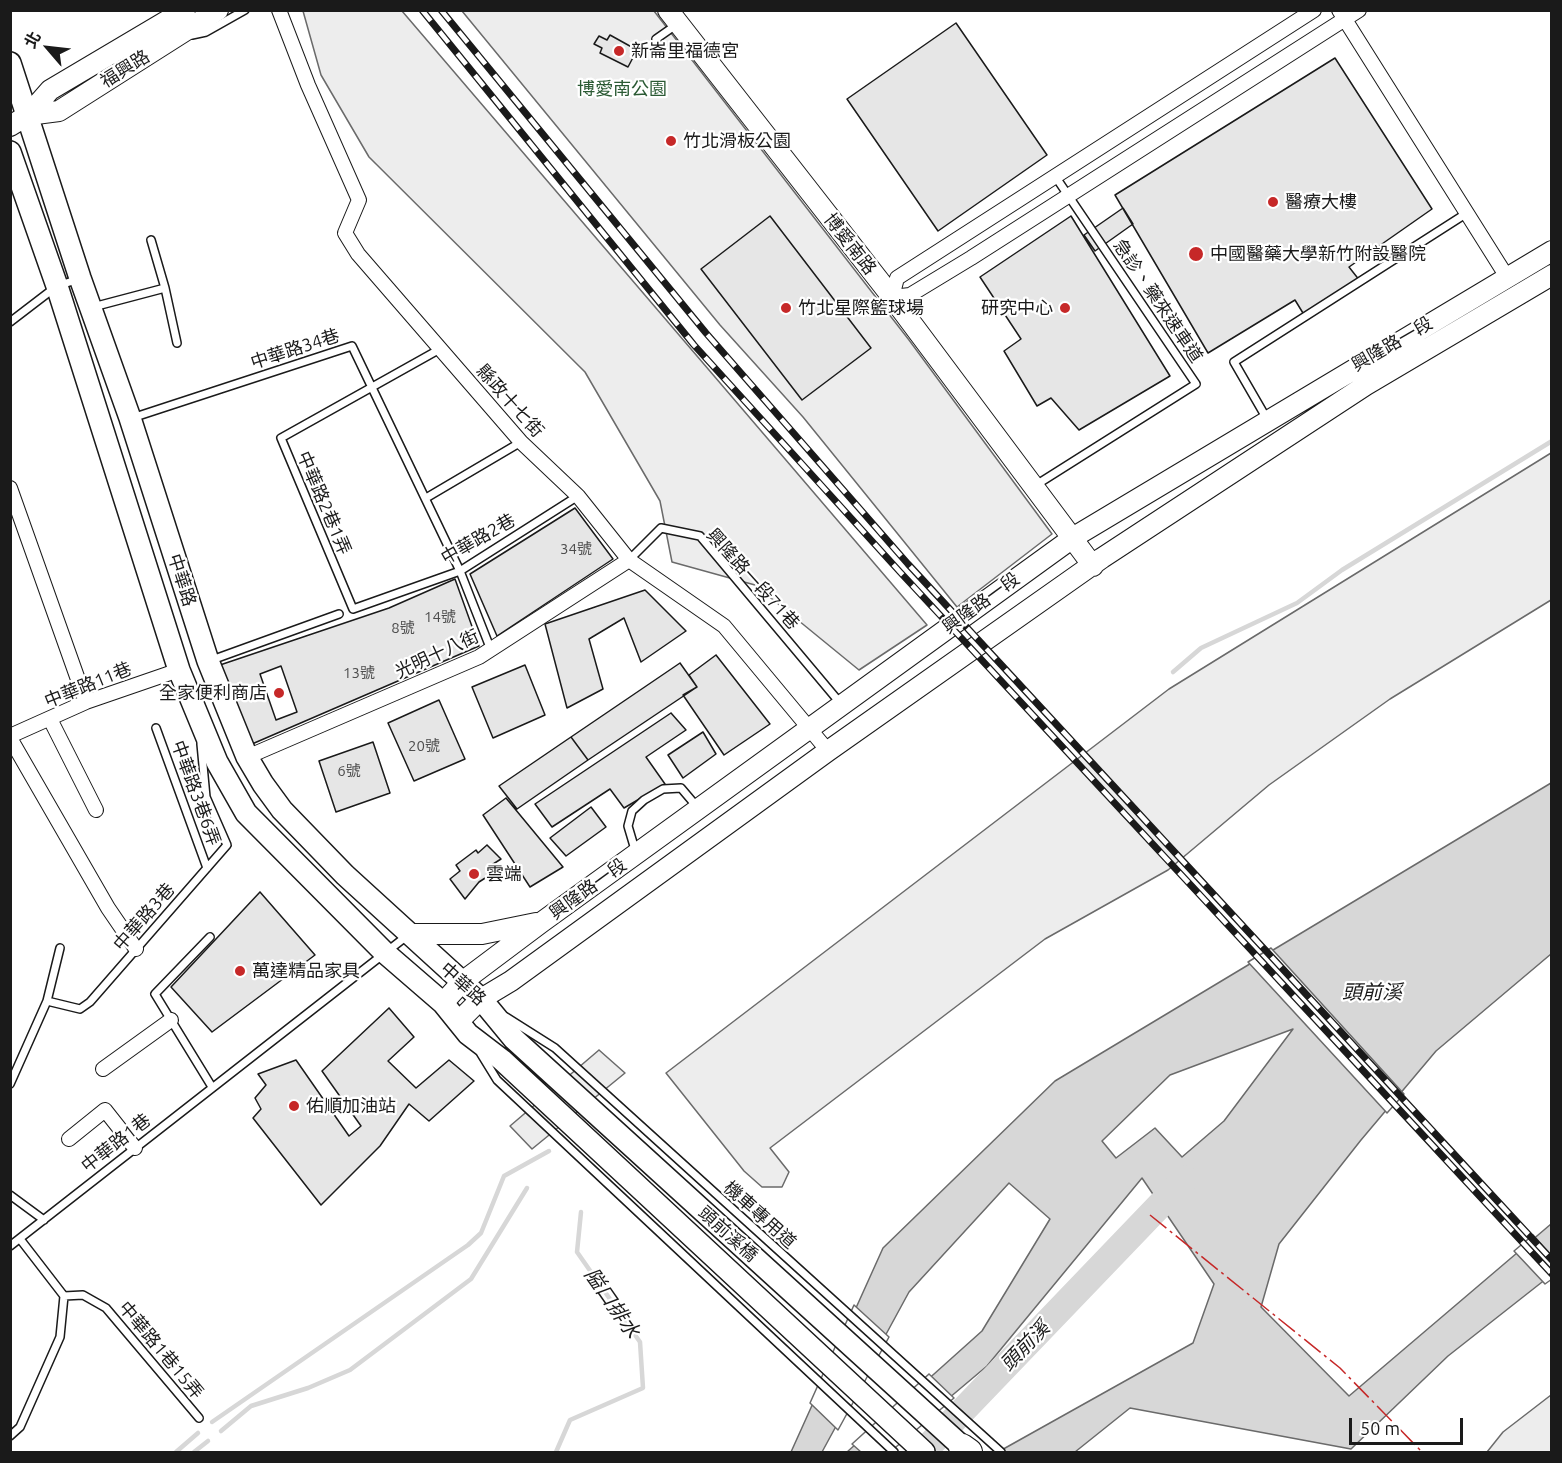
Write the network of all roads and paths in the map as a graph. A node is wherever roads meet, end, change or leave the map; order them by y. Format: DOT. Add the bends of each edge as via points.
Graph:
graph roads {
  1 [pos="168,10"];
  2 [pos="185,10"];
  3 [pos="218,10"];
  4 [pos="245,10"];
  5 [pos="279,10"];
  6 [pos="1314,10"];
  7 [pos="1359,10"];
  8 [pos="1342,15"];
  9 [pos="673,17"];
  10 [pos="150,32"];
  11 [pos="656,39"];
  12 [pos="172,40"];
  13 [pos="10,63"];
  14 [pos="19,121"];
  15 [pos="10,153"];
  16 [pos="1055,176"];
  17 [pos="1068,195"];
  18 [pos="1467,213"];
  19 [pos="151,240"];
  20 [pos="1551,251"];
  21 [pos="1551,275"];
  22 [pos="1508,277"];
  23 [pos="80,278"];
  24 [pos="57,286"];
  25 [pos="165,288"];
  26 [pos="892,297"];
  27 [pos="91,308"];
  28 [pos="10,322"];
  29 [pos="177,343"];
  30 [pos="440,349"];
  31 [pos="372,387"];
  32 [pos="130,418"];
  33 [pos="1268,419"];
  34 [pos="521,442"];
  35 [pos="1034,486"];
  36 [pos="10,488"];
  37 [pos="578,496"];
  38 [pos="426,498"];
  39 [pos="1074,537"];
  40 [pos="629,560"];
  41 [pos="1093,566"];
  42 [pos="460,571"];
  43 [pos="353,609"];
  44 [pos="339,614"];
  45 [pos="491,650"];
  46 [pos="208,661"];
  47 [pos="179,670"];
  48 [pos="86,702"];
  49 [pos="841,704"];
  50 [pos="50,720"];
  51 [pos="199,722"];
  52 [pos="810,726"];
  53 [pos="156,728"];
  54 [pos="10,737"];
  55 [pos="828,751"];
  56 [pos="247,758"];
  57 [pos="698,808"];
  58 [pos="96,810"];
  59 [pos="636,854"];
  60 [pos="207,868"];
  61 [pos="542,922"];
  62 [pos="409,934"];
  63 [pos="210,937"];
  64 [pos="60,948"];
  65 [pos="136,949"];
  66 [pos="384,952"];
  67 [pos="462,982"];
  68 [pos="47,1000"];
  69 [pos="444,1003"];
  70 [pos="487,1005"];
  71 [pos="171,1020"];
  72 [pos="464,1027"];
  73 [pos="103,1069"];
  74 [pos="10,1083"];
  75 [pos="212,1087"];
  76 [pos="69,1139"];
  77 [pos="135,1148"];
  78 [pos="10,1195"];
  79 [pos="44,1220"];
  80 [pos="20,1239"];
  81 [pos="10,1246"];
  82 [pos="64,1296"];
  83 [pos="199,1418"];
  84 [pos="10,1436"];
  85 [pos="966,1450"];
  86 [pos="894,1452"];
  87 [pos="924,1452"];
  88 [pos="1001,1452"];
  1 -- 10 [label="lane"];
  2 -- 10 [label="street, 福興路"];
  3 -- 12 [label="street, 福興路"];
  4 -- 12 [label="lane" via="206,32"];
  5 -- 30 [label="street, 縣政十七街" via="359,200 345,233 358,254"];
  6 -- 16 [label="street"];
  7 -- 8 [label="street"];
  8 -- 17 [label="street"];
  8 -- 18 [label="street"];
  9 -- 11 [label="lane"];
  9 -- 26 [label="street, 博愛南路"];
  10 -- 14 [label="street, 福興路" via="50,90"];
  12 -- 14 [label="street, 福興路" via="59,111"];
  13 -- 14 [label="main road, 中華路"];
  14 -- 23 [label="main road, 中華路"];
  15 -- 24 [label="main road, 中華路"];
  16 -- 17 [label="lane"];
  16 -- 26 [label="street" via="897,278"];
  17 -- 26 [label="street" via="910,295"];
  17 -- 35 [label="lane, 急診、藥來速車道" via="1196,384"];
  18 -- 22 [label="street"];
  18 -- 33 [label="lane" via="1234,362"];
  19 -- 25 [label="lane"];
  20 -- 22 [label="street, 興隆路一段"];
  21 -- 41 [label="street, 興隆路一段" via="1366,385"];
  22 -- 33 [label="street, 興隆路一段"];
  23 -- 24 [label="lane"];
  23 -- 27 [label="main road, 中華路"];
  24 -- 28 [label="lane"];
  24 -- 47 [label="main road, 中華路"];
  25 -- 27 [label="lane"];
  25 -- 29 [label="lane"];
  26 -- 35 [label="street, 博愛南路"];
  27 -- 32 [label="main road, 中華路"];
  30 -- 31 [label="lane"];
  30 -- 34 [label="street, 縣政十七街"];
  31 -- 32 [label="lane, 中華路34巷" via="352,346"];
  31 -- 38 [label="lane"];
  31 -- 43 [label="lane, 中華路2巷1弄" via="281,438"];
  32 -- 46 [label="main road, 中華路"];
  33 -- 39 [label="street, 興隆路一段"];
  34 -- 37 [label="street, 縣政十七街"];
  34 -- 38 [label="lane"];
  35 -- 39 [label="street, 博愛南路"];
  36 -- 48 [label="street"];
  37 -- 40 [label="street, 縣政十七街"];
  37 -- 42 [label="lane, 中華路2巷"];
  38 -- 42 [label="lane"];
  39 -- 41 [label="street, 博愛南路"];
  39 -- 49 [label="street, 興隆路一段"];
  40 -- 45 [label="street, 光明十八街"];
  40 -- 49 [label="lane, 興隆路一段71巷" via="661,528 700,536"];
  40 -- 52 [label="street, 縣政十七街" via="724,626"];
  41 -- 55 [label="street, 興隆路一段"];
  42 -- 43 [label="lane, 中華路2巷"];
  42 -- 45 [label="lane"];
  44 -- 46 [label="lane"];
  45 -- 56 [label="street, 光明十八街"];
  46 -- 56 [label="main road, 中華路"];
  47 -- 48 [label="street, 中華路11巷"];
  47 -- 51 [label="main road, 中華路"];
  48 -- 50 [label="street, 中華路11巷"];
  49 -- 52 [label="street, 興隆路一段"];
  50 -- 54 [label="street, 中華路11巷"];
  50 -- 58 [label="street"];
  51 -- 60 [label="lane, 中華路3巷" via="206,797 227,845"];
  51 -- 66 [label="main road, 中華路" via="246,813"];
  52 -- 55 [label="street, 縣政十七街"];
  52 -- 57 [label="street, 興隆路一段"];
  53 -- 60 [label="lane, 中華路3巷6弄"];
  54 -- 65 [label="street" via="108,908"];
  55 -- 70 [label="street, 興隆路一段" via="511,981"];
  56 -- 62 [label="main road, 中華路" via="282,810"];
  57 -- 59 [label="street, 興隆路一段"];
  57 -- 59 [label="lane" via="681,788 663,789 644,800 632,811 628,826"];
  59 -- 61 [label="street, 興隆路一段"];
  60 -- 65 [label="lane, 中華路3巷"];
  61 -- 62 [label="street" via="482,934"];
  61 -- 67 [label="street, 興隆路一段"];
  62 -- 66 [label="lane, 中華路1巷"];
  62 -- 67 [label="main road, 中華路"];
  63 -- 71 [label="lane" via="154,994"];
  64 -- 68 [label="lane"];
  65 -- 68 [label="lane, 中華路3巷" via="80,1009"];
  66 -- 69 [label="main road, 中華路"];
  66 -- 75 [label="lane, 中華路1巷"];
  67 -- 69 [label="street, 興隆路一段"];
  67 -- 70 [label="main road, 中華路"];
  68 -- 74 [label="lane"];
  69 -- 72 [label="main road, 中華路"];
  70 -- 72 [label="street, 興隆路一段"];
  70 -- 85 [label="main road, 頭前溪橋" via="514,1039"];
  70 -- 88 [label="lane, 機車專用道" via="555,1048"];
  71 -- 73 [label="street"];
  71 -- 75 [label="lane"];
  72 -- 86 [label="lane" via="497,1080"];
  72 -- 87 [label="main road, 頭前溪橋"];
  75 -- 77 [label="lane, 中華路1巷"];
  76 -- 77 [label="street" via="105,1110"];
  77 -- 79 [label="lane, 中華路1巷"];
  78 -- 79 [label="lane"];
  79 -- 80 [label="lane, 中華路1巷"];
  80 -- 81 [label="lane, 中華路1巷"];
  80 -- 82 [label="lane"];
  82 -- 83 [label="lane, 中華路1巷15弄" via="83,1295 106,1308"];
  82 -- 84 [label="lane" via="60,1337 20,1427"];
}
